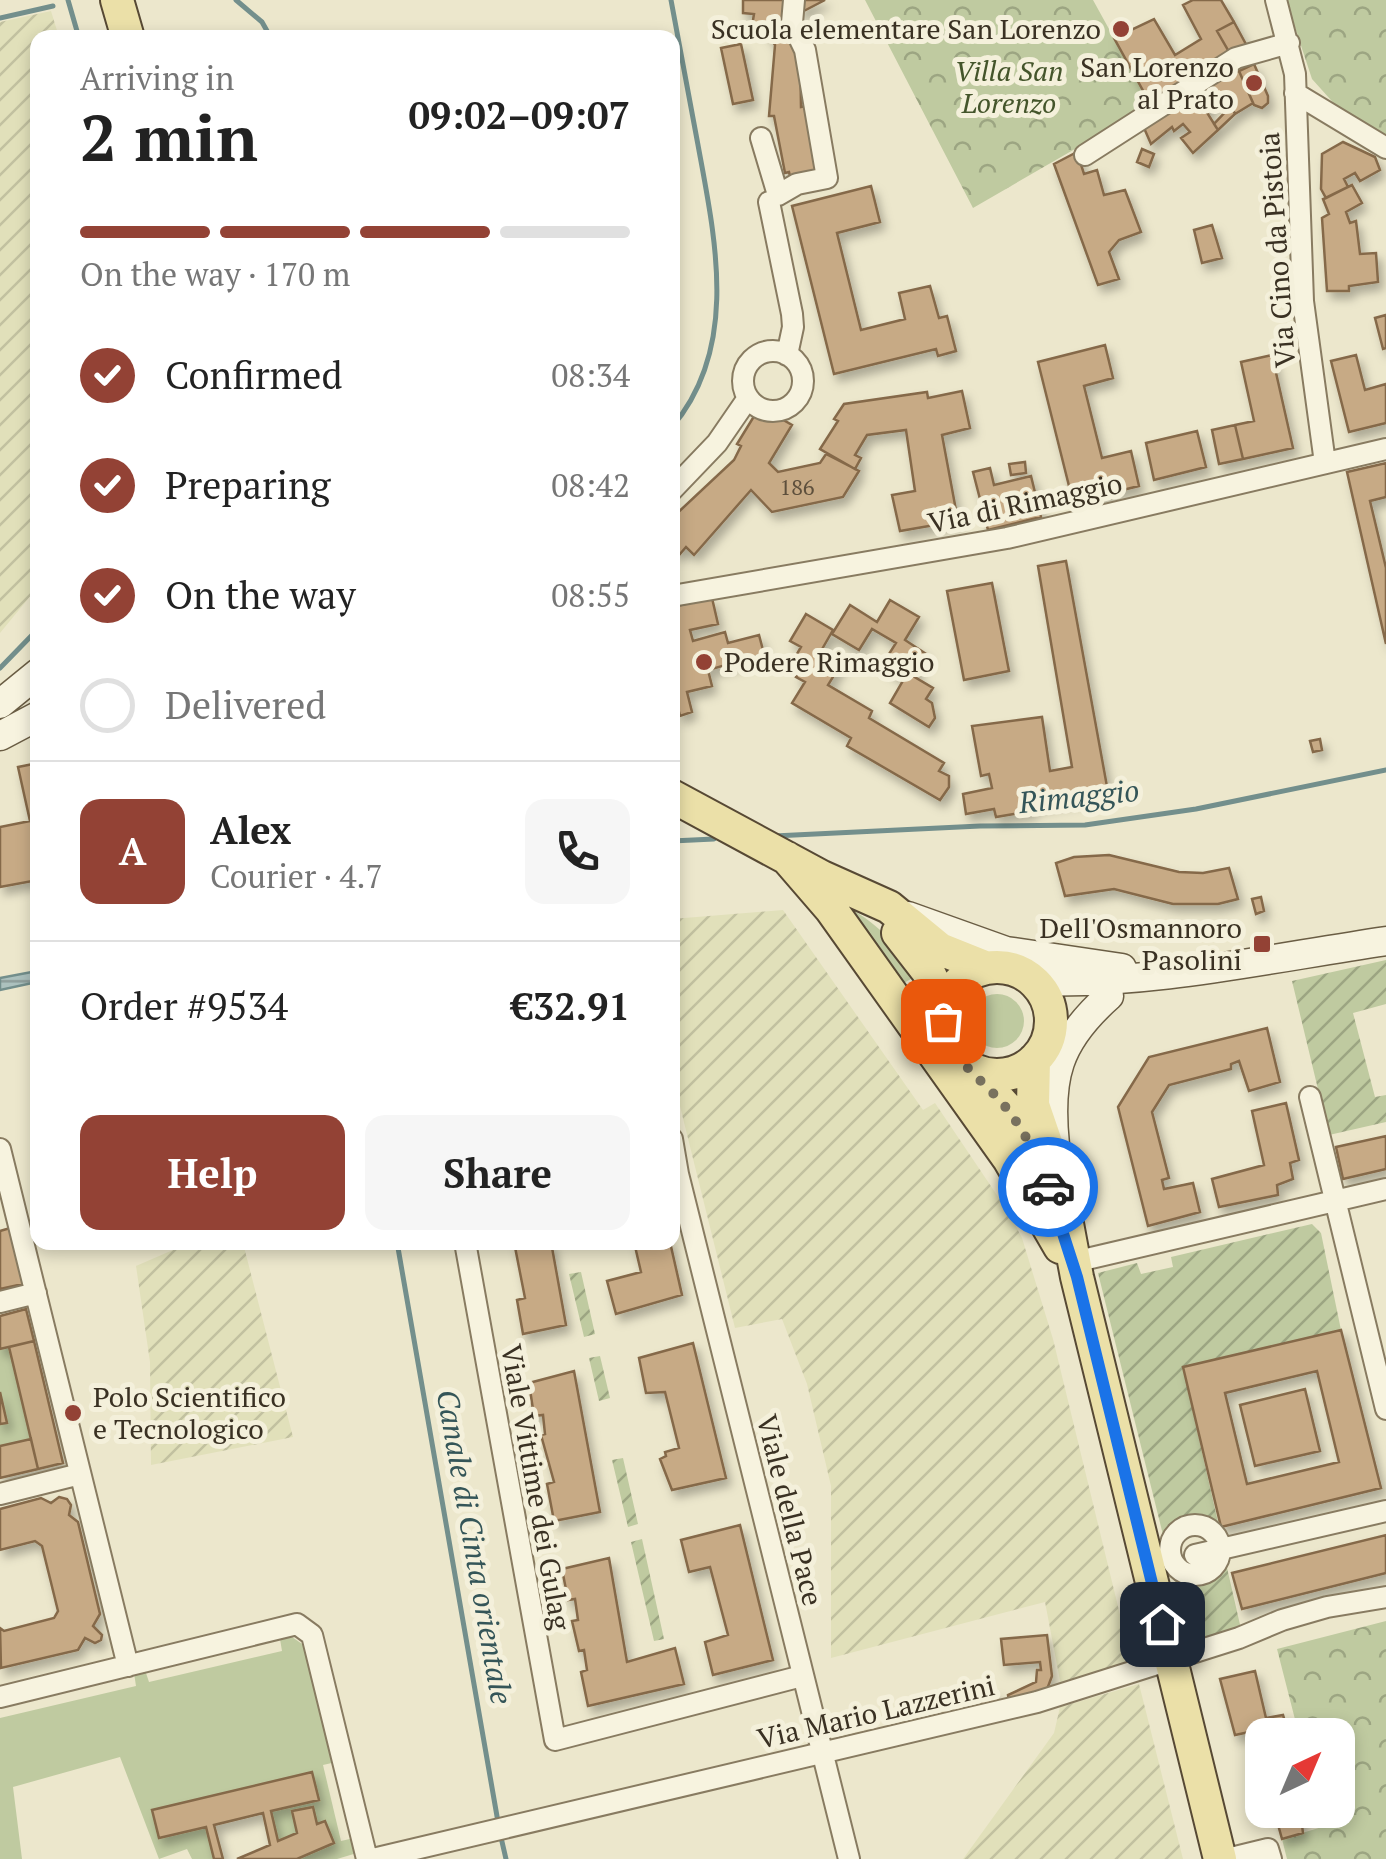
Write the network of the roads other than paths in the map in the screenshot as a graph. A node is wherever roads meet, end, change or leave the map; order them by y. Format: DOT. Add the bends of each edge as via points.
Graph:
graph roads {
  1 [pos="794,0"];
  2 [pos="1276,0"];
  3 [pos="1288,43"];
  4 [pos="1295,93"];
  5 [pos="761,138"];
  6 [pos="1386,148"];
  7 [pos="1085,155"];
  8 [pos="769,202"];
  9 [pos="787,355"];
  10 [pos="748,398"];
  11 [pos="1386,449"];
  12 [pos="1325,463"];
  13 [pos="680,482"];
  14 [pos="680,595"];
  15 [pos="30,680"];
  16 [pos="0,704"];
  17 [pos="680,800"];
  18 [pos="777,853"];
  19 [pos="822,877"];
  20 [pos="889,908"];
  21 [pos="1386,941"];
  22 [pos="986,967"];
  23 [pos="1174,973"];
  24 [pos="1142,978"];
  25 [pos="1035,982"];
  26 [pos="1109,996"];
  27 [pos="944,1007"];
  28 [pos="1042,1049"];
  29 [pos="968,1066"];
  30 [pos="1310,1097"];
  31 [pos="0,1149"];
  32 [pos="1059,1181"];
  33 [pos="680,1183"];
  34 [pos="1386,1189"];
  35 [pos="1338,1201"];
  36 [pos="466,1250"];
  37 [pos="1078,1281"];
  38 [pos="36,1293"];
  39 [pos="0,1302"];
  40 [pos="1386,1409"];
  41 [pos="80,1474"];
  42 [pos="0,1494"];
  43 [pos="1386,1510"];
  44 [pos="1194,1554"];
  45 [pos="1386,1597"];
  46 [pos="1170,1660"];
  47 [pos="128,1666"];
  48 [pos="802,1676"];
  49 [pos="0,1696"];
  50 [pos="833,1752"];
  51 [pos="370,1859"];
  52 [pos="849,1859"];
  53 [pos="1221,1859"];
  54 [pos="1271,1859"];
  1 -- 5 [label="street" via="792,23 805,50 827,178 778,195"];
  2 -- 3 [label="street, Via Cino da Pistoia"];
  3 -- 4 [label="street, Via Cino da Pistoia"];
  3 -- 7 [label="street" via="1236,58"];
  4 -- 6 [label="street"];
  4 -- 12 [label="street, Via Cino da Pistoia" via="1302,301"];
  8 -- 9 [label="street" via="792,314"];
  9 -- 10 [label="street" via="768,352 751,361 743,378"];
  9 -- 10 [label="street" via="800,370 798,398 772,411"];
  10 -- 13 [label="street"];
  11 -- 12 [label="street, Via di Rimaggio"];
  12 -- 14 [label="street, Via di Rimaggio" via="1007,538"];
  15 -- 16 [label="street"];
  17 -- 18 [label="main road"];
  18 -- 19 [label="main road"];
  18 -- 37 [label="main road" via="831,909 1009,1159"];
  19 -- 20 [label="main road"];
  19 -- 27 [label="main road" via="913,949"];
  20 -- 22 [label="main road" via="940,949"];
  20 -- 23 [label="street" via="1006,951"];
  21 -- 23 [label="street"];
  22 -- 25 [label="main road" via="1012,968"];
  22 -- 27 [label="main road" via="955,986"];
  23 -- 24 [label="street"];
  24 -- 25 [label="street"];
  24 -- 26 [label="street"];
  25 -- 28 [label="main road" via="1050,1008"];
  26 -- 28 [label="street" via="1076,1012"];
  26 -- 32 [label="street" via="1078,1028 1055,1072"];
  27 -- 29 [label="main road" via="949,1046"];
  28 -- 29 [label="main road" via="1019,1070 1002,1075"];
  28 -- 32 [label="main road" via="1033,1105"];
  29 -- 37 [label="main road" via="1009,1112 1036,1158"];
  30 -- 35 [label="street"];
  31 -- 38 [label="street"];
  32 -- 37 [label="main road"];
  33 -- 48 [label="street, Viale della Pace"];
  34 -- 35 [label="street"];
  35 -- 37 [label="street"];
  35 -- 40 [label="street"];
  36 -- 48 [label="street, Viale Vittime dei Gulag" via="553,1732"];
  37 -- 46 [label="main road"];
  38 -- 39 [label="street"];
  38 -- 41 [label="street"];
  41 -- 42 [label="street"];
  41 -- 47 [label="street"];
  43 -- 44 [label="street"];
  45 -- 46 [label="street, Via Mario Lazzerini" via="1282,1620"];
  46 -- 50 [label="street, Via Mario Lazzerini" via="1038,1702"];
  46 -- 53 [label="main road"];
  47 -- 49 [label="street"];
  47 -- 51 [label="street" via="306,1627"];
  48 -- 50 [label="street, Viale della Pace"];
  50 -- 51 [label="street, Via Mario Lazzerini"];
  50 -- 52 [label="street, Viale della Pace"];
  53 -- 54 [label="street" via="1268,1849"];
}
